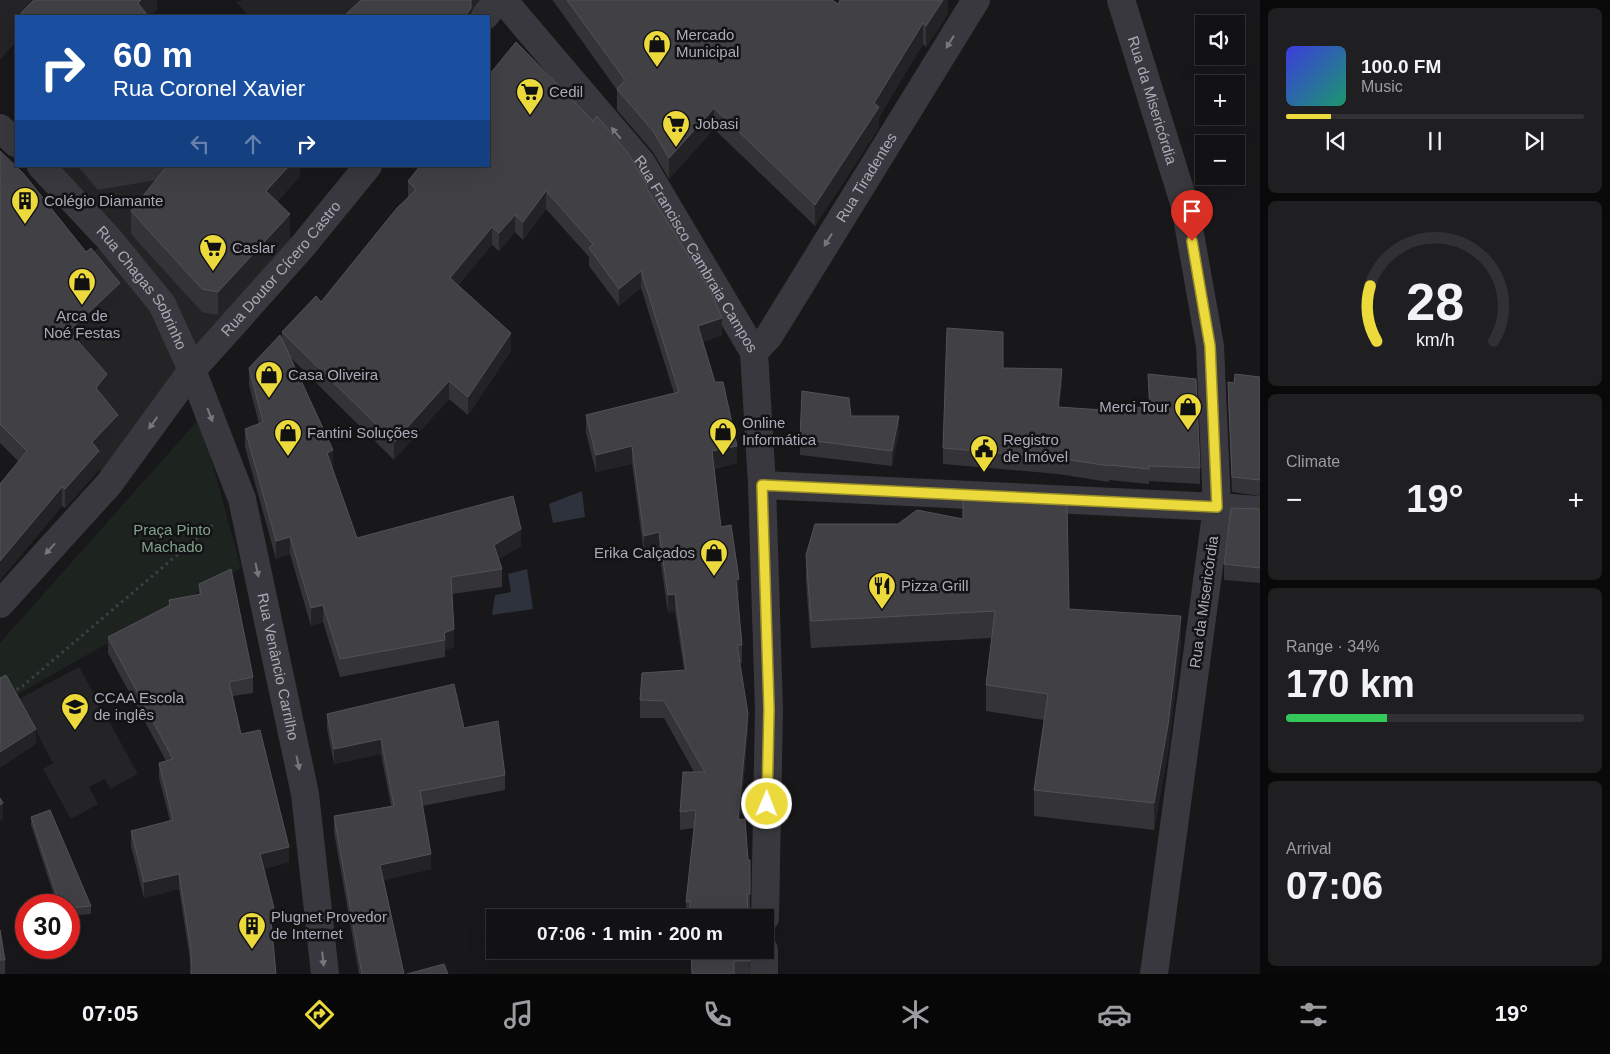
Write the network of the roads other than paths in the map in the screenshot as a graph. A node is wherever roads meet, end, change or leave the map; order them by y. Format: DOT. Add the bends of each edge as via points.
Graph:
graph roads {
  1 [pos="498,0"];
  2 [pos="503,0"];
  3 [pos="976,0"];
  4 [pos="1121,0"];
  5 [pos="486,15"];
  6 [pos="0,128"];
  7 [pos="15,142"];
  8 [pos="42,167"];
  9 [pos="367,167"];
  10 [pos="754,352"];
  11 [pos="192,370"];
  12 [pos="762,485"];
  13 [pos="1217,507"];
  14 [pos="1260,510"];
  15 [pos="0,604"];
  16 [pos="765,909"];
  17 [pos="764,959"];
  18 [pos="325,974"];
  19 [pos="764,974"];
  20 [pos="1154,974"];
  1 -- 5 [label="street"];
  10 -- 2 [label="street, Rua Francisco Cambraia Campos, one-way" via="641,162"];
  3 -- 10 [label="street, Rua Tiradentes, one-way" via="769,336"];
  4 -- 13 [label="street, Rua da Misericórdia" via="1185,206 1210,346"];
  6 -- 7 [label="street"];
  8 -- 11 [label="street, Rua Chagas Sobrinho" via="109,239 162,304"];
  9 -- 11 [label="street, Rua Doutor Cícero Castro" via="301,248"];
  10 -- 12 [label="street, Rua Francisco Cambraia Campos"];
  11 -- 15 [label="street, one-way" via="109,484"];
  11 -- 18 [label="street, Rua Venâncio Carrilho, one-way" via="242,499 305,794"];
  12 -- 13 [label="street"];
  12 -- 16 [label="street, Rua Francisco Cambraia Campos" via="769,709"];
  13 -- 14 [label="street"];
  13 -- 20 [label="street, Rua da Misericórdia"];
  17 -- 19 [label="street"];
}
